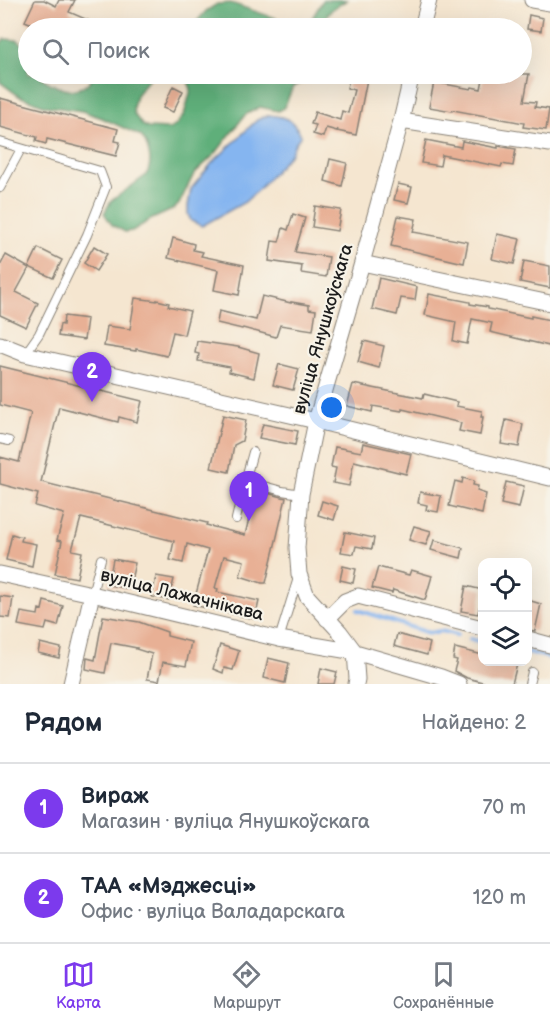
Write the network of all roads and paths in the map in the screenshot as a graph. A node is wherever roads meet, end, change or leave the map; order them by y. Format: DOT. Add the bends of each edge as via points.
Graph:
graph roads {
  1 [pos="429,0"];
  2 [pos="532,0"];
  3 [pos="550,3"];
  4 [pos="424,18"];
  5 [pos="410,84"];
  6 [pos="401,121"];
  7 [pos="0,142"];
  8 [pos="550,144"];
  9 [pos="21,148"];
  10 [pos="0,188"];
  11 [pos="362,263"];
  12 [pos="550,303"];
  13 [pos="0,344"];
  14 [pos="25,354"];
  15 [pos="316,421"];
  16 [pos="252,452"];
  17 [pos="550,478"];
  18 [pos="245,481"];
  19 [pos="301,494"];
  20 [pos="236,519"];
  21 [pos="101,559"];
  22 [pos="0,574"];
  23 [pos="299,574"];
  24 [pos="92,594"];
  25 [pos="327,619"];
  26 [pos="478,627"];
  27 [pos="279,639"];
  28 [pos="532,640"];
  29 [pos="550,645"];
  30 [pos="355,652"];
  31 [pos="532,672"];
  32 [pos="71,684"];
  33 [pos="356,684"];
  34 [pos="459,684"];
  35 [pos="529,684"];
  1 -- 4 [label="street"];
  2 -- 3 [label="street"];
  5 -- 6 [label="street, вуліца Янушкоўскага"];
  6 -- 8 [label="street"];
  6 -- 11 [label="street, вуліца Янушкоўскага"];
  7 -- 9 [label="lane"];
  9 -- 10 [label="lane"];
  9 -- 14 [label="lane" via="100,171 106,187 74,263"];
  11 -- 12 [label="street"];
  11 -- 15 [label="street, вуліца Янушкоўскага"];
  13 -- 14 [label="street"];
  14 -- 15 [label="street"];
  15 -- 17 [label="street"];
  15 -- 19 [label="street, вуліца Янушкоўскага"];
  16 -- 18 [label="lane"];
  18 -- 19 [label="lane"];
  18 -- 20 [label="lane"];
  19 -- 23 [label="street, вуліца Янушкоўскага"];
  21 -- 24 [label="lane"];
  22 -- 24 [label="street, вуліца Лажачнікава"];
  23 -- 25 [label="street, вуліца Янушкоўскага" via="307,596"];
  23 -- 27 [label="lane"];
  24 -- 27 [label="street, вуліца Лажачнікава"];
  24 -- 32 [label="street"];
  25 -- 26 [label="street" via="345,601 358,596"];
  25 -- 30 [label="street, вуліца Янушкоўскага"];
  27 -- 30 [label="street, вуліца Лажачнікава"];
  28 -- 29 [label="street"];
  30 -- 33 [label="street"];
  30 -- 34 [label="street, вуліца Лажачнікава"];
  31 -- 35 [label="lane"];
}
